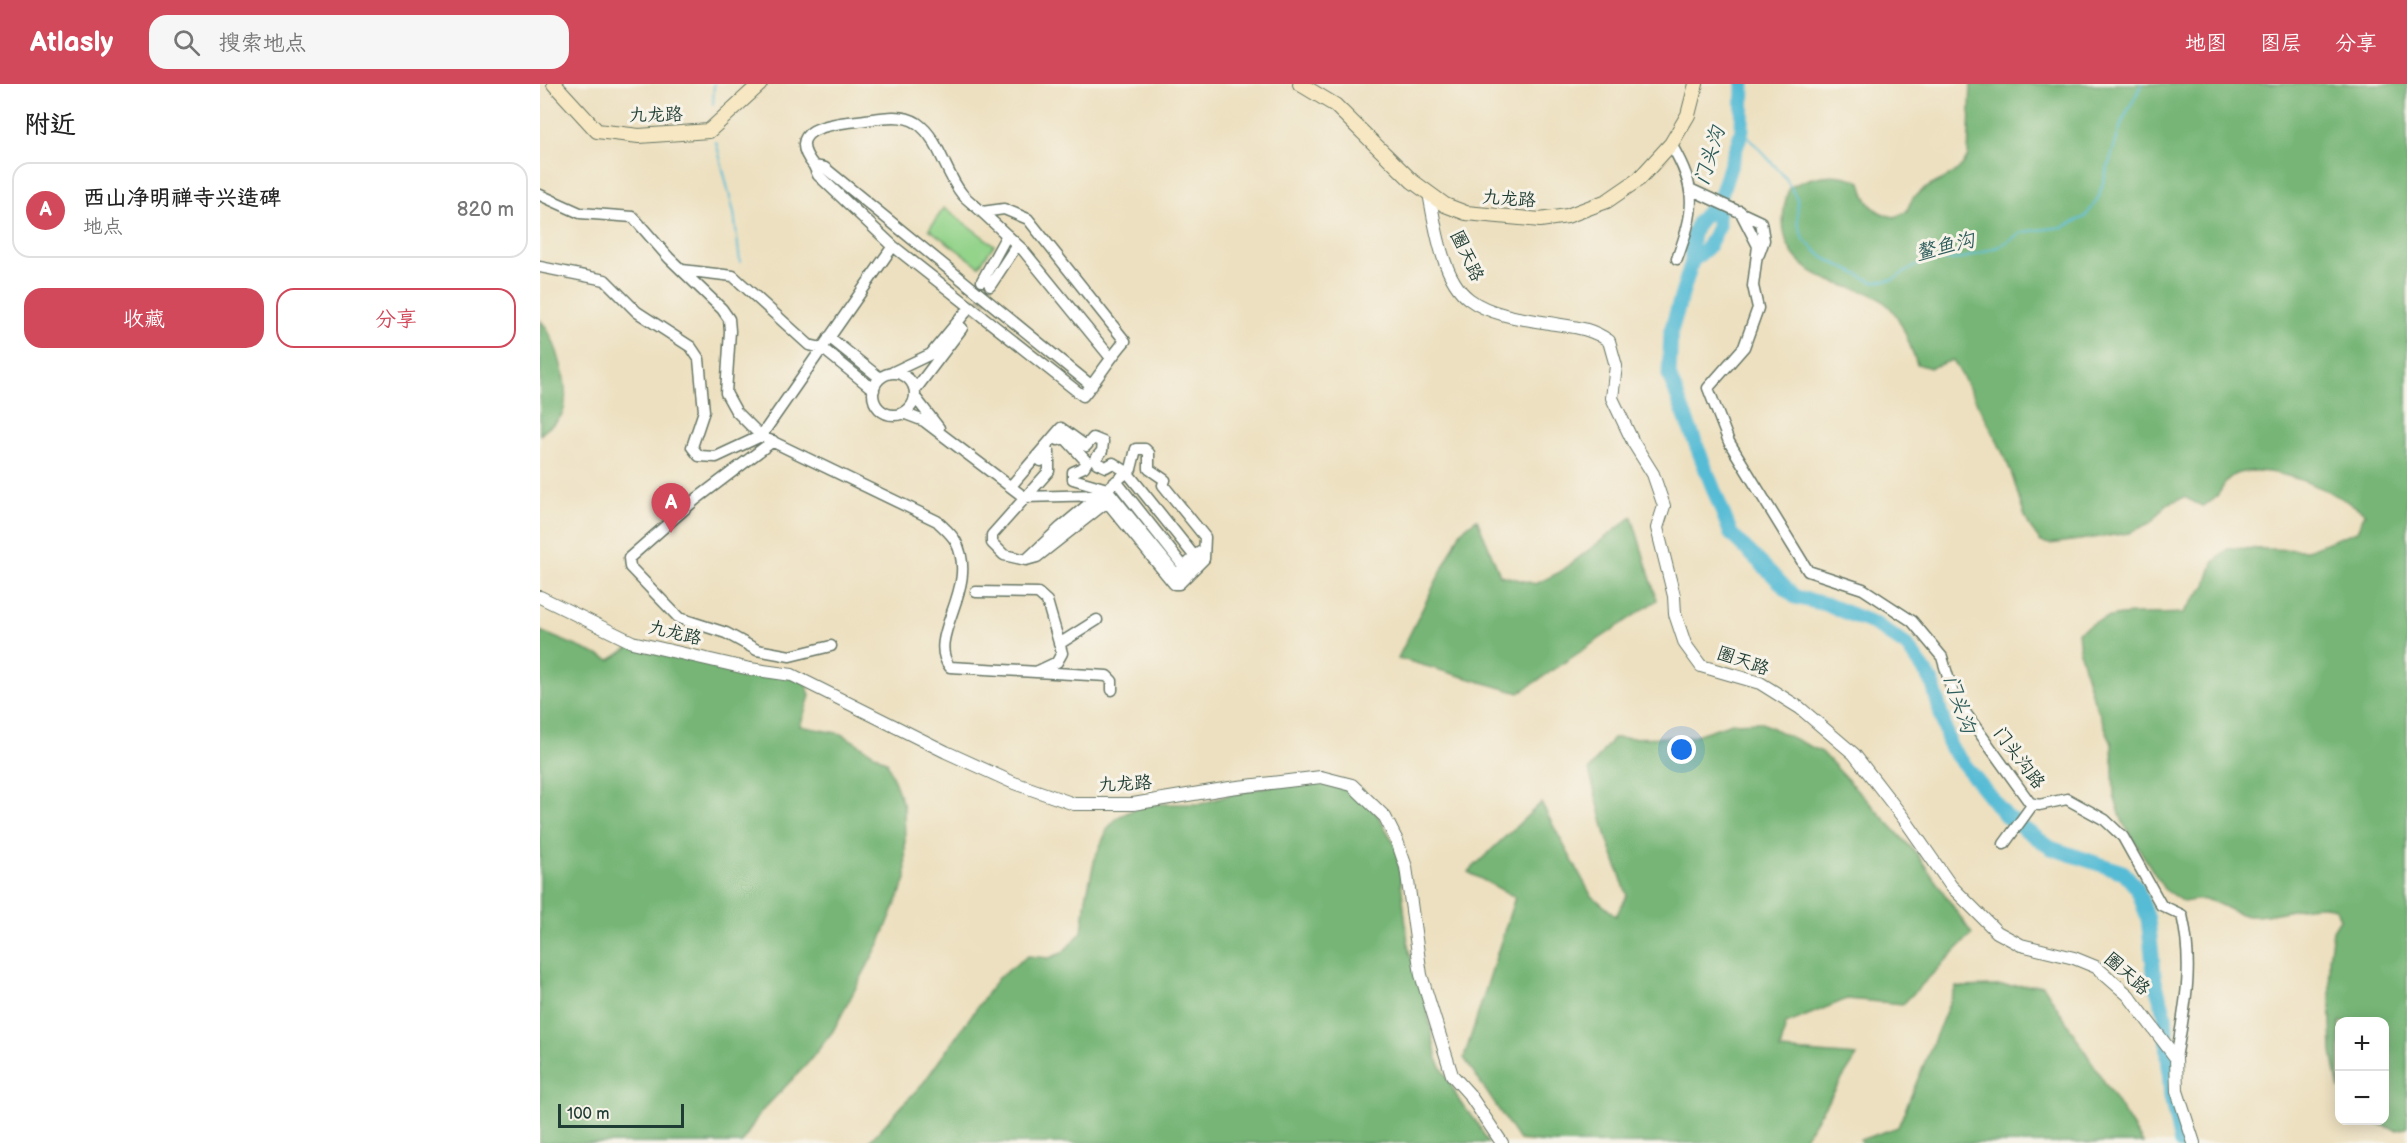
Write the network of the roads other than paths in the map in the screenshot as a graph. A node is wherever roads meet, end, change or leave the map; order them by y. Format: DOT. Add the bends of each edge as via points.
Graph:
graph roads {
  1 [pos="554,84"];
  2 [pos="760,84"];
  3 [pos="1300,84"];
  4 [pos="1696,84"];
  5 [pos="1671,144"];
  6 [pos="814,166"];
  7 [pos="1692,190"];
  8 [pos="1429,193"];
  9 [pos="540,195"];
  10 [pos="982,212"];
  11 [pos="1007,235"];
  12 [pos="1017,245"];
  13 [pos="893,246"];
  14 [pos="1677,259"];
  15 [pos="540,267"];
  16 [pos="681,270"];
  17 [pos="829,337"];
  18 [pos="822,348"];
  19 [pos="1111,358"];
  20 [pos="891,373"];
  21 [pos="880,378"];
  22 [pos="1092,386"];
  23 [pos="874,390"];
  24 [pos="915,393"];
  25 [pos="903,413"];
  26 [pos="761,436"];
  27 [pos="947,437"];
  28 [pos="773,441"];
  29 [pos="1127,472"];
  30 [pos="1116,482"];
  31 [pos="1016,491"];
  32 [pos="1105,495"];
  33 [pos="1205,548"];
  34 [pos="1195,557"];
  35 [pos="1180,574"];
  36 [pos="976,592"];
  37 [pos="540,597"];
  38 [pos="1097,620"];
  39 [pos="1059,644"];
  40 [pos="831,646"];
  41 [pos="1035,672"];
  42 [pos="1112,690"];
  43 [pos="2033,804"];
  44 [pos="2004,844"];
  45 [pos="2176,1057"];
  46 [pos="1502,1143"];
  47 [pos="2194,1143"];
  1 -- 2 [label="main road, 九龙路" via="597,131 639,136 709,131"];
  3 -- 8 [label="main road, 九龙路" via="1335,105"];
  4 -- 5 [label="main road, 九龙路" via="1688,115"];
  5 -- 7 [label="street"];
  5 -- 8 [label="main road, 九龙路" via="1640,180 1608,201 1567,216 1540,220 1466,213"];
  6 -- 10 [label="street" via="805,155 804,146 809,133 823,124 898,116 917,123 962,194"];
  6 -- 13 [label="street" via="818,175"];
  6 -- 22 [label="street" via="825,168"];
  7 -- 14 [label="street" via="1691,221"];
  7 -- 43 [label="street, 门头沟路" via="1740,211 1758,255 1753,286 1758,308 1751,330 1744,347 1707,388 1729,442 1808,571 1863,589 1912,621 1942,657 1954,697"];
  8 -- 45 [label="street, 圈天路" via="1438,242 1456,285 1468,299 1486,309 1530,320 1593,330 1609,341 1616,366 1612,398 1653,474 1664,506 1657,528 1675,614 1684,644 1701,666 1760,683 1800,708 1854,754 1951,886 1997,932 2021,945 2096,967 2128,995"];
  9 -- 16 [label="street" via="580,213 633,217"];
  10 -- 11 [label="street"];
  10 -- 19 [label="street" via="1004,209 1028,219 1125,340"];
  11 -- 12 [label="street"];
  11 -- 12 [label="street" via="986,283"];
  12 -- 19 [label="street"];
  13 -- 17 [label="street"];
  13 -- 22 [label="street" via="1083,396"];
  15 -- 26 [label="street" via="605,280 637,312 691,347 699,359 704,411 692,447 699,456 716,457"];
  16 -- 18 [label="street" via="733,276 809,345"];
  16 -- 26 [label="street" via="729,319 726,393 736,411"];
  17 -- 18 [label="street"];
  17 -- 21 [label="street"];
  18 -- 23 [label="street"];
  18 -- 26 [label="street"];
  19 -- 22 [label="street"];
  20 -- 21 [label="street"];
  20 -- 24 [label="street" via="908,378"];
  20 -- 24 [label="street" via="931,354 968,315"];
  21 -- 23 [label="street"];
  23 -- 25 [label="street" via="875,402 884,412"];
  24 -- 25 [label="street" via="909,409"];
  24 -- 27 [label="street"];
  25 -- 27 [label="street" via="924,421"];
  26 -- 28 [label="street"];
  27 -- 31 [label="street"];
  28 -- 40 [label="street" via="695,500 629,558 630,567 679,618 726,633 757,650 790,656"];
  28 -- 41 [label="street" via="937,521 956,540 965,565 962,587 942,642 942,658 950,667"];
  29 -- 30 [label="street"];
  29 -- 31 [label="street" via="1113,463 1106,467 1097,463 1095,459 1102,452 1103,442 1093,438 1086,446 1061,428"];
  29 -- 33 [label="street" via="1136,449 1145,449 1149,453 1149,469 1165,480 1163,485 1205,537"];
  29 -- 34 [label="street"];
  30 -- 32 [label="street"];
  30 -- 35 [label="street"];
  31 -- 32 [label="street"];
  31 -- 32 [label="street" via="1059,439 1065,438 1088,462 1073,472 1073,479"];
  31 -- 32 [label="street" via="992,535 992,543 1004,555 1026,560 1061,527"];
  32 -- 35 [label="street" via="1174,584"];
  33 -- 34 [label="street"];
  33 -- 35 [label="street" via="1204,559"];
  34 -- 35 [label="street"];
  36 -- 39 [label="street" via="1038,593 1047,602"];
  37 -- 46 [label="street, 九龙路" via="632,642 792,675 946,752 1014,783 1074,804 1133,804 1321,777 1352,785 1385,817 1397,841 1406,867 1421,975 1452,1074"];
  38 -- 39 [label="street"];
  39 -- 41 [label="street" via="1062,653 1057,662"];
  41 -- 42 [label="street" via="1107,676 1112,681"];
  43 -- 44 [label="street"];
  43 -- 45 [label="street, 门头沟路" via="2067,799 2105,820 2123,837 2161,905 2182,915 2189,945 2188,986"];
  45 -- 47 [label="street" via="2177,1091"];
}
